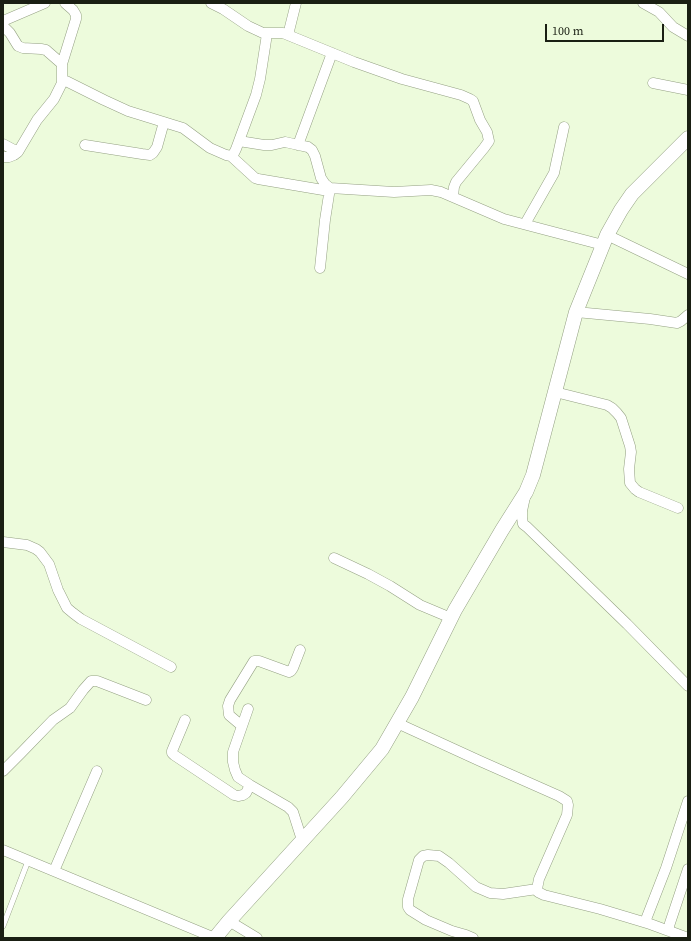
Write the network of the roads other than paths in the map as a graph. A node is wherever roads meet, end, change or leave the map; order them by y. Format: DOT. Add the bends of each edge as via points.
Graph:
graph roads {
  1 [pos="45,3"];
  2 [pos="65,3"];
  3 [pos="211,3"];
  4 [pos="643,3"];
  5 [pos="292,5"];
  6 [pos="3,21"];
  7 [pos="3,26"];
  8 [pos="268,34"];
  9 [pos="288,35"];
  10 [pos="688,36"];
  11 [pos="332,53"];
  12 [pos="62,64"];
  13 [pos="62,83"];
  14 [pos="653,83"];
  15 [pos="688,90"];
  16 [pos="164,122"];
  17 [pos="564,127"];
  18 [pos="688,138"];
  19 [pos="239,141"];
  20 [pos="3,144"];
  21 [pos="85,144"];
  22 [pos="298,145"];
  23 [pos="18,152"];
  24 [pos="231,156"];
  25 [pos="3,157"];
  26 [pos="330,190"];
  27 [pos="453,196"];
  28 [pos="521,223"];
  29 [pos="605,240"];
  30 [pos="320,268"];
  31 [pos="688,274"];
  32 [pos="576,312"];
  33 [pos="688,315"];
  34 [pos="555,392"];
  35 [pos="526,492"];
  36 [pos="678,508"];
  37 [pos="3,542"];
  38 [pos="334,558"];
  39 [pos="451,618"];
  40 [pos="300,650"];
  41 [pos="171,667"];
  42 [pos="688,686"];
  43 [pos="146,700"];
  44 [pos="248,709"];
  45 [pos="185,720"];
  46 [pos="396,723"];
  47 [pos="242,726"];
  48 [pos="3,771"];
  49 [pos="97,771"];
  50 [pos="250,785"];
  51 [pos="688,801"];
  52 [pos="302,840"];
  53 [pos="3,850"];
  54 [pos="28,861"];
  55 [pos="688,870"];
  56 [pos="54,871"];
  57 [pos="537,889"];
  58 [pos="229,921"];
  59 [pos="648,923"];
  60 [pos="3,926"];
  61 [pos="668,932"];
  62 [pos="215,938"];
  63 [pos="257,938"];
  64 [pos="473,938"];
  65 [pos="688,938"];
  1 -- 6 [label="street"];
  2 -- 12 [label="street" via="76,14 76,19"];
  3 -- 8 [label="street" via="257,31"];
  4 -- 10 [label="street" via="659,12 673,27"];
  5 -- 9 [label="street"];
  7 -- 12 [label="street" via="18,46 46,50"];
  8 -- 9 [label="street" via="279,32"];
  8 -- 19 [label="street" via="256,95"];
  9 -- 11 [label="street"];
  11 -- 22 [label="street"];
  11 -- 27 [label="street" via="402,79 461,95 473,101 489,141 456,182"];
  12 -- 13 [label="street"];
  13 -- 16 [label="street" via="70,82 128,111"];
  13 -- 23 [label="street"];
  14 -- 15 [label="street"];
  16 -- 21 [label="street" via="157,147 150,154"];
  16 -- 24 [label="street" via="183,128 210,148"];
  17 -- 28 [label="street" via="554,173"];
  18 -- 29 [label="street" via="632,194"];
  19 -- 22 [label="street" via="264,145 285,142"];
  19 -- 24 [label="street"];
  20 -- 23 [label="street"];
  22 -- 26 [label="street" via="312,150 321,178"];
  23 -- 25 [label="street" via="14,156"];
  24 -- 26 [label="street" via="254,178"];
  26 -- 27 [label="street" via="431,190"];
  26 -- 30 [label="street"];
  27 -- 28 [label="street"];
  28 -- 29 [label="street"];
  29 -- 31 [label="street"];
  29 -- 32 [label="street"];
  32 -- 33 [label="street" via="678,323"];
  32 -- 34 [label="street"];
  34 -- 35 [label="street"];
  34 -- 36 [label="street" via="612,408 621,418 630,446 630,483 635,490"];
  35 -- 39 [label="street"];
  35 -- 42 [label="street" via="522,518 527,528"];
  37 -- 41 [label="street" via="27,545 40,552 49,564 67,608 73,613"];
  38 -- 39 [label="street" via="390,586 420,605"];
  39 -- 46 [label="street" via="412,697"];
  40 -- 47 [label="street" via="289,672 254,660 228,706 229,715"];
  43 -- 48 [label="street" via="91,681 70,708 53,720"];
  44 -- 47 [label="street"];
  45 -- 50 [label="street" via="172,750 174,755 234,795 243,795"];
  46 -- 52 [label="street" via="382,749"];
  46 -- 57 [label="street" via="567,801 565,822 539,879"];
  47 -- 50 [label="street" via="233,752 233,762 238,777"];
  49 -- 56 [label="street"];
  50 -- 52 [label="street" via="293,812"];
  51 -- 59 [label="street"];
  52 -- 58 [label="street"];
  53 -- 54 [label="street"];
  54 -- 56 [label="street"];
  54 -- 60 [label="lane"];
  55 -- 61 [label="street"];
  56 -- 62 [label="street"];
  57 -- 59 [label="street" via="544,895"];
  57 -- 64 [label="street" via="503,894 490,892 476,887 439,856 423,856 419,860 408,907 426,920"];
  58 -- 62 [label="street"];
  58 -- 63 [label="street"];
  59 -- 61 [label="street"];
  61 -- 65 [label="street"];
}
